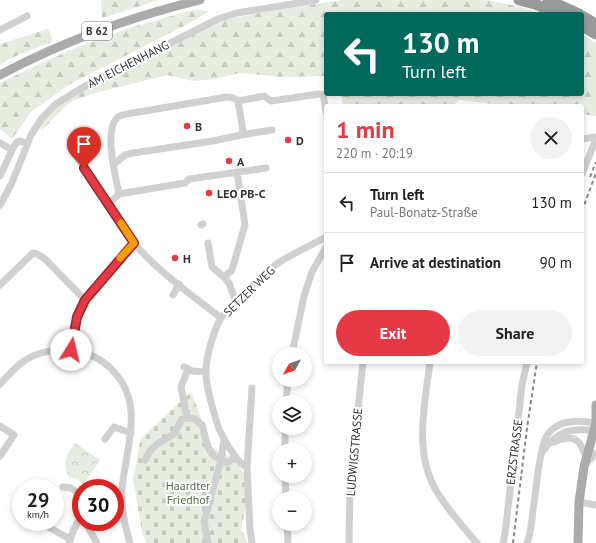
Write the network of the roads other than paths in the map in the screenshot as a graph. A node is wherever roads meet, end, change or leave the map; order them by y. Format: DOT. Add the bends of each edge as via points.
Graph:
graph roads {
  1 [pos="200,0"];
  2 [pos="316,0"];
  3 [pos="519,0"];
  4 [pos="548,0"];
  5 [pos="554,12"];
  6 [pos="575,12"];
  7 [pos="27,16"];
  8 [pos="584,17"];
  9 [pos="596,24"];
  10 [pos="584,27"];
  11 [pos="0,30"];
  12 [pos="596,34"];
  13 [pos="0,75"];
  14 [pos="238,101"];
  15 [pos="325,104"];
  16 [pos="272,130"];
  17 [pos="241,135"];
  18 [pos="596,138"];
  19 [pos="584,139"];
  20 [pos="0,143"];
  21 [pos="26,144"];
  22 [pos="72,149"];
  23 [pos="12,150"];
  24 [pos="114,164"];
  25 [pos="266,168"];
  26 [pos="584,169"];
  27 [pos="237,172"];
  28 [pos="0,176"];
  29 [pos="119,194"];
  30 [pos="108,204"];
  31 [pos="0,205"];
  32 [pos="324,238"];
  33 [pos="134,243"];
  34 [pos="208,243"];
  35 [pos="324,251"];
  36 [pos="224,277"];
  37 [pos="179,284"];
  38 [pos="0,285"];
  39 [pos="174,295"];
  40 [pos="85,300"];
  41 [pos="236,302"];
  42 [pos="221,318"];
  43 [pos="293,347"];
  44 [pos="71,350"];
  45 [pos="363,364"];
  46 [pos="430,364"];
  47 [pos="527,364"];
  48 [pos="206,372"];
  49 [pos="0,384"];
  50 [pos="252,388"];
  51 [pos="596,405"];
  52 [pos="187,418"];
  53 [pos="0,426"];
  54 [pos="596,426"];
  55 [pos="131,433"];
  56 [pos="105,439"];
  57 [pos="224,439"];
  58 [pos="549,444"];
  59 [pos="596,453"];
  60 [pos="541,454"];
  61 [pos="0,456"];
  62 [pos="236,457"];
  63 [pos="145,460"];
  64 [pos="221,460"];
  65 [pos="585,462"];
  66 [pos="247,467"];
  67 [pos="121,479"];
  68 [pos="579,502"];
  69 [pos="595,505"];
  70 [pos="124,518"];
  71 [pos="54,531"];
  72 [pos="74,531"];
  73 [pos="90,531"];
  74 [pos="287,531"];
  75 [pos="70,541"];
  76 [pos="97,543"];
  77 [pos="130,543"];
  78 [pos="208,543"];
  79 [pos="252,543"];
  80 [pos="288,543"];
  81 [pos="349,543"];
  82 [pos="477,543"];
  83 [pos="503,543"];
  84 [pos="526,543"];
  85 [pos="578,543"];
  1 -- 13 [label="main road, B 62" via="107,27 28,60"];
  2 -- 21 [label="street, AM EICHENHANG" via="237,13 218,19 85,86 56,104 42,118"];
  3 -- 5 [label="highway"];
  4 -- 6 [label="highway"];
  7 -- 11 [label="street"];
  8 -- 9 [label="highway"];
  10 -- 12 [label="highway"];
  14 -- 15 [label="street" via="264,96 271,101 319,94 323,95"];
  14 -- 17 [label="street" via="243,131"];
  14 -- 24 [label="street" via="227,97 118,117 110,131"];
  16 -- 17 [label="street"];
  17 -- 24 [label="street" via="133,153 125,155"];
  18 -- 19 [label="street"];
  18 -- 26 [label="street"];
  20 -- 23 [label="street"];
  21 -- 23 [label="street" via="17,142"];
  21 -- 31 [label="street, AM EICHENHANG"];
  22 -- 30 [label="street"];
  23 -- 28 [label="street"];
  24 -- 29 [label="street"];
  25 -- 27 [label="street"];
  27 -- 29 [label="street"];
  27 -- 36 [label="street" via="245,226 232,270"];
  29 -- 30 [label="street"];
  30 -- 33 [label="street"];
  32 -- 41 [label="street, SETZER WEG" via="279,263"];
  33 -- 37 [label="street" via="154,265"];
  33 -- 40 [label="street"];
  34 -- 36 [label="street" via="212,267"];
  35 -- 43 [label="street" via="312,272 304,296"];
  36 -- 41 [label="street"];
  37 -- 39 [label="street"];
  37 -- 42 [label="street"];
  38 -- 40 [label="street" via="33,254 41,255"];
  40 -- 44 [label="street" via="77,317"];
  41 -- 42 [label="street, SETZER WEG"];
  42 -- 48 [label="street, SETZER WEG" via="212,339"];
  44 -- 49 [label="street" via="45,352 24,360"];
  44 -- 55 [label="street" via="107,364 119,377 129,397 132,412"];
  45 -- 81 [label="street, LUDWIGSTRASSE" via="350,485"];
  46 -- 82 [label="street" via="424,419 425,463 437,492"];
  47 -- 83 [label="street, ERZSTRASSE"];
  48 -- 52 [label="street" via="186,368 181,387"];
  48 -- 57 [label="street, SETZER WEG" via="211,402 218,428"];
  50 -- 66 [label="street"];
  51 -- 54 [label="main road"];
  52 -- 63 [label="street" via="182,420 174,434 150,451"];
  52 -- 64 [label="street" via="195,419 202,425 208,447 212,454"];
  53 -- 61 [label="street" via="14,435"];
  54 -- 58 [label="street" via="558,435"];
  54 -- 60 [label="street" via="574,421 556,427 548,434"];
  54 -- 65 [label="main road"];
  55 -- 56 [label="street" via="114,427"];
  55 -- 67 [label="street"];
  57 -- 62 [label="street, SETZER WEG"];
  57 -- 64 [label="street"];
  58 -- 60 [label="street"];
  58 -- 65 [label="street" via="569,437 574,438 582,447"];
  59 -- 65 [label="street"];
  60 -- 84 [label="street" via="531,526"];
  62 -- 64 [label="street" via="228,462"];
  62 -- 66 [label="street, SETZER WEG"];
  64 -- 78 [label="street" via="204,522"];
  65 -- 68 [label="main road"];
  66 -- 79 [label="street"];
  68 -- 69 [label="street"];
  68 -- 85 [label="main road"];
  70 -- 77 [label="street"];
  71 -- 75 [label="street"];
  72 -- 75 [label="street"];
  73 -- 76 [label="street"];
  74 -- 80 [label="street"];
}
